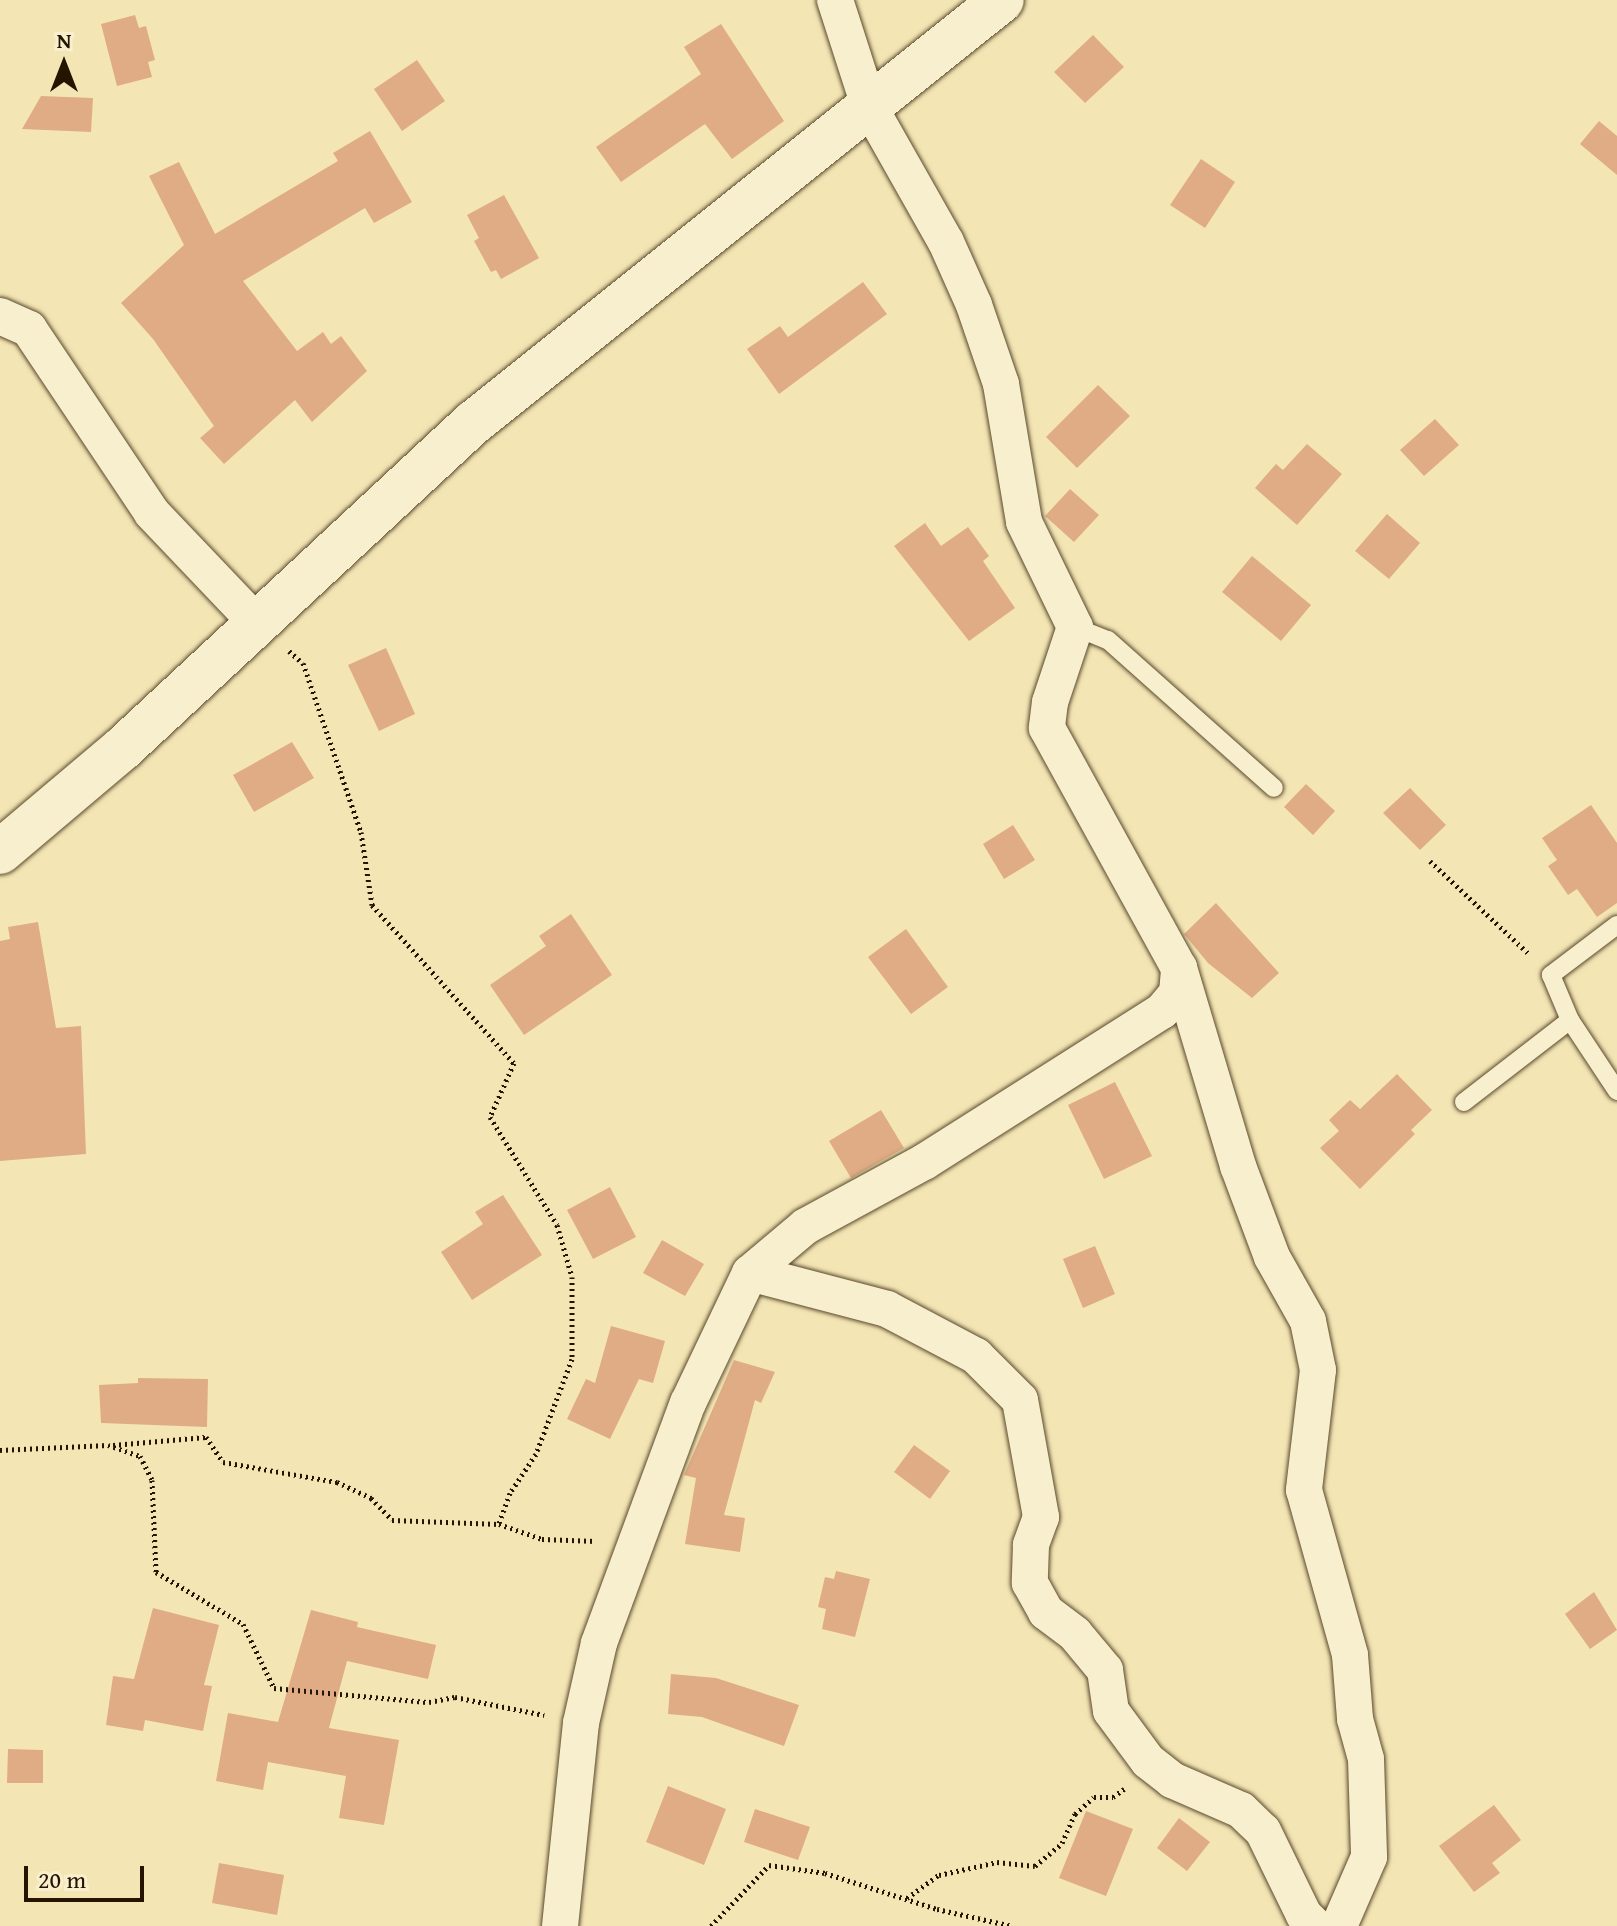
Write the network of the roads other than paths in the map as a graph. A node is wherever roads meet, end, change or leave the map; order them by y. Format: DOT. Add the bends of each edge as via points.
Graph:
graph roads {
  1 [pos="835,0"];
  2 [pos="1002,0"];
  3 [pos="869,106"];
  4 [pos="0,316"];
  5 [pos="254,620"];
  6 [pos="1075,627"];
  7 [pos="1274,788"];
  8 [pos="0,852"];
  9 [pos="1617,925"];
  10 [pos="1179,968"];
  11 [pos="1570,1020"];
  12 [pos="1617,1091"];
  13 [pos="1464,1102"];
  14 [pos="750,1273"];
  15 [pos="560,1926"];
  16 [pos="1315,1926"];
  17 [pos="1339,1926"];
  1 -- 3 [label="street"];
  2 -- 3 [label="street"];
  3 -- 5 [label="street" via="473,423"];
  3 -- 6 [label="street" via="946,242 974,305 1001,384 1024,522"];
  4 -- 5 [label="street" via="29,329 152,513"];
  5 -- 8 [label="street" via="122,749"];
  6 -- 7 [label="lane" via="1108,640"];
  6 -- 10 [label="street" via="1050,702 1047,728"];
  9 -- 11 [label="lane" via="1551,975"];
  10 -- 14 [label="street" via="1177,993 1162,1011 924,1162 806,1226"];
  10 -- 17 [label="street" via="1238,1166 1272,1257 1308,1321 1318,1370 1304,1490 1350,1655 1369,1816 1369,1857"];
  11 -- 12 [label="lane"];
  11 -- 13 [label="lane"];
  14 -- 15 [label="street" via="688,1403 599,1643 581,1723"];
  14 -- 16 [label="street" via="887,1309 976,1356 1020,1400 1041,1517 1031,1545 1030,1583 1046,1612 1075,1634 1105,1670 1111,1711 1148,1761 1172,1780 1241,1810 1263,1831 1304,1915"];
}
